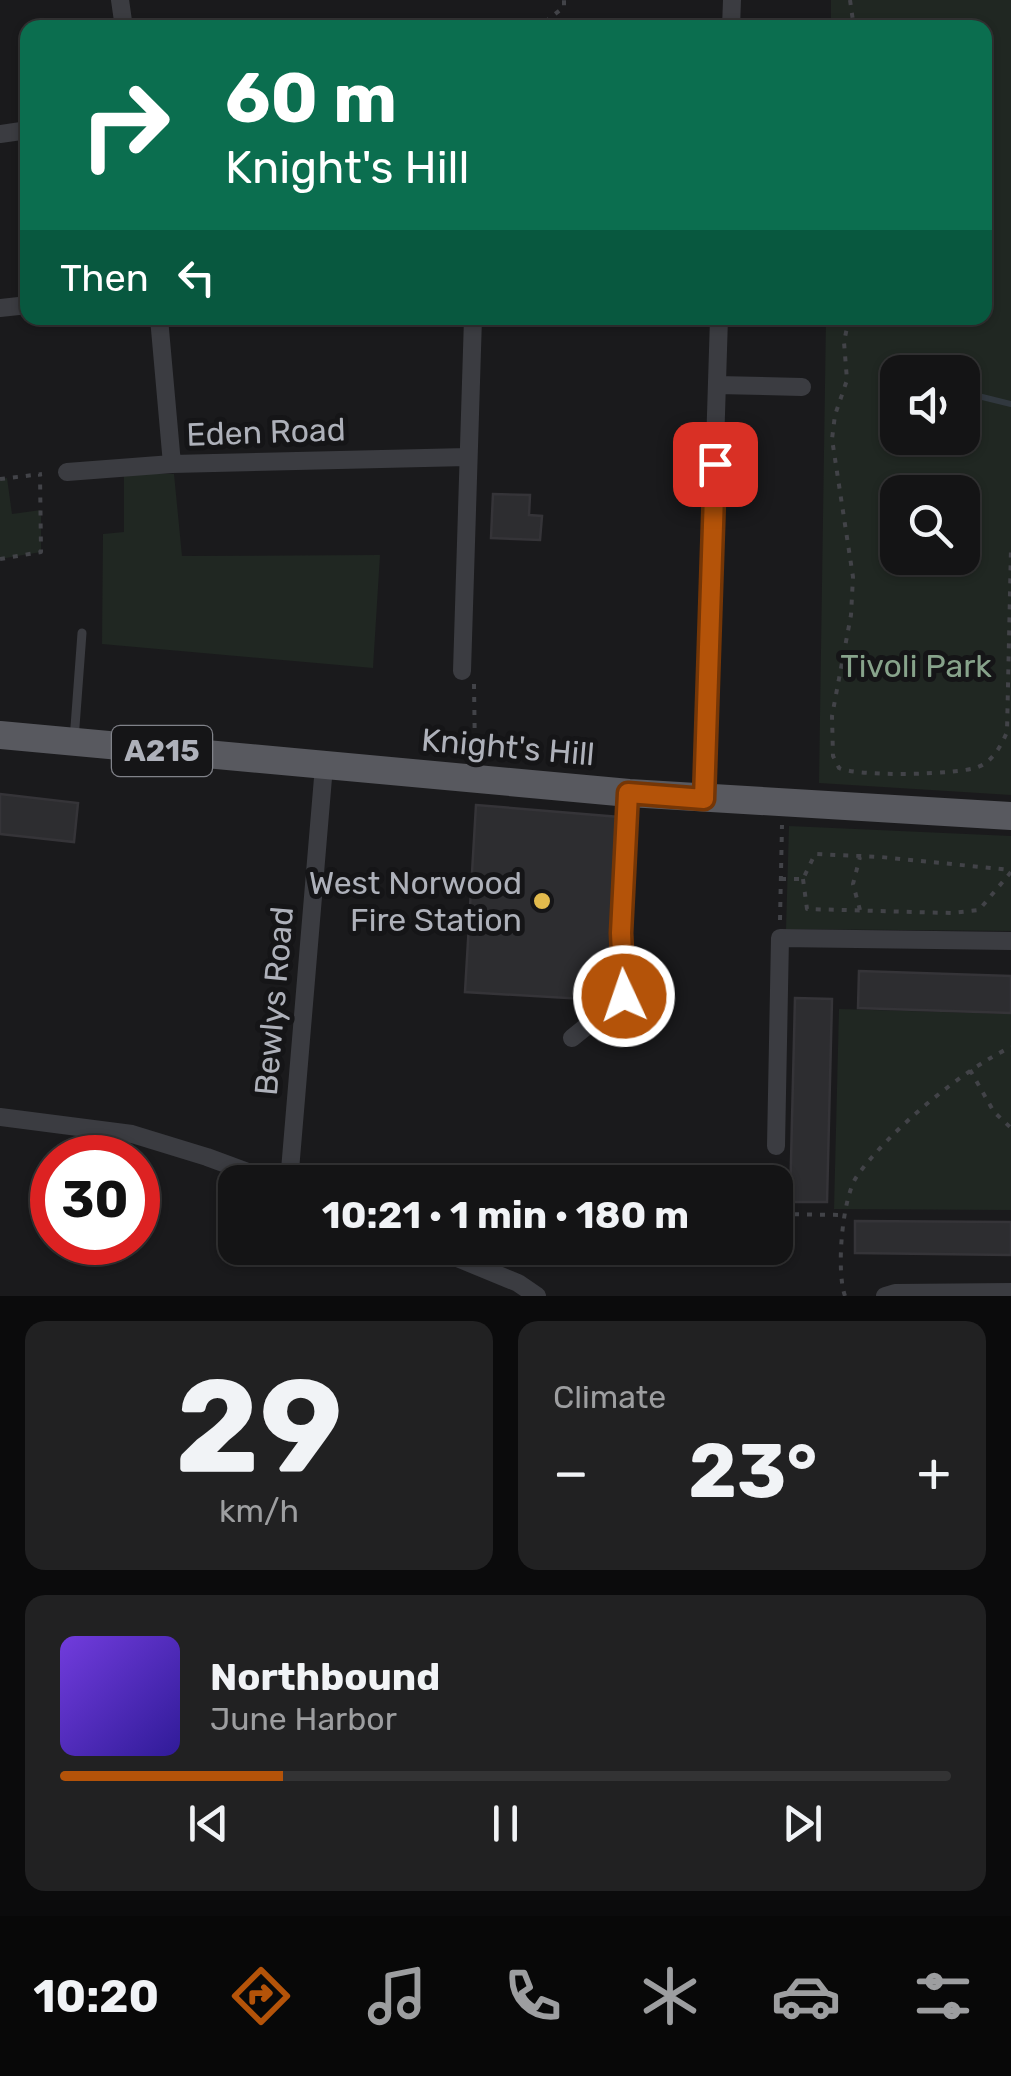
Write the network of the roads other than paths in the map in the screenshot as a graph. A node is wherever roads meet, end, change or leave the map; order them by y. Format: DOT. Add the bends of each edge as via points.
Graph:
graph roads {
  1 [pos="160,325"];
  2 [pos="473,325"];
  3 [pos="719,325"];
  4 [pos="718,386"];
  5 [pos="802,388"];
  6 [pos="467,456"];
  7 [pos="172,464"];
  8 [pos="67,472"];
  9 [pos="82,633"];
  10 [pos="462,671"];
  11 [pos="0,735"];
  12 [pos="74,742"];
  13 [pos="324,766"];
  14 [pos="628,793"];
  15 [pos="704,799"];
  16 [pos="1011,816"];
  17 [pos="1011,941"];
  18 [pos="572,1038"];
  19 [pos="0,1117"];
  20 [pos="776,1146"];
  21 [pos="229,1165"];
  22 [pos="289,1165"];
  23 [pos="474,1265"];
  24 [pos="1011,1292"];
  25 [pos="537,1296"];
  26 [pos="885,1296"];
  1 -- 7 [label="street"];
  2 -- 6 [label="street"];
  3 -- 4 [label="street"];
  4 -- 5 [label="street"];
  4 -- 15 [label="street"];
  6 -- 7 [label="street, Eden Road"];
  6 -- 10 [label="street"];
  7 -- 8 [label="street, Eden Road"];
  9 -- 12 [label="lane"];
  11 -- 12 [label="main road, Knight's Hill / A215"];
  12 -- 13 [label="main road, Knight's Hill / A215"];
  13 -- 14 [label="main road, Knight's Hill / A215"];
  13 -- 22 [label="street, Bewlys Road"];
  14 -- 15 [label="main road, Knight's Hill / A215"];
  14 -- 18 [label="street" via="624,996"];
  15 -- 16 [label="main road, Knight's Hill / A215"];
  17 -- 20 [label="street" via="780,938"];
  19 -- 21 [label="street" via="132,1134"];
  23 -- 25 [label="street"];
  24 -- 26 [label="street"];
}
